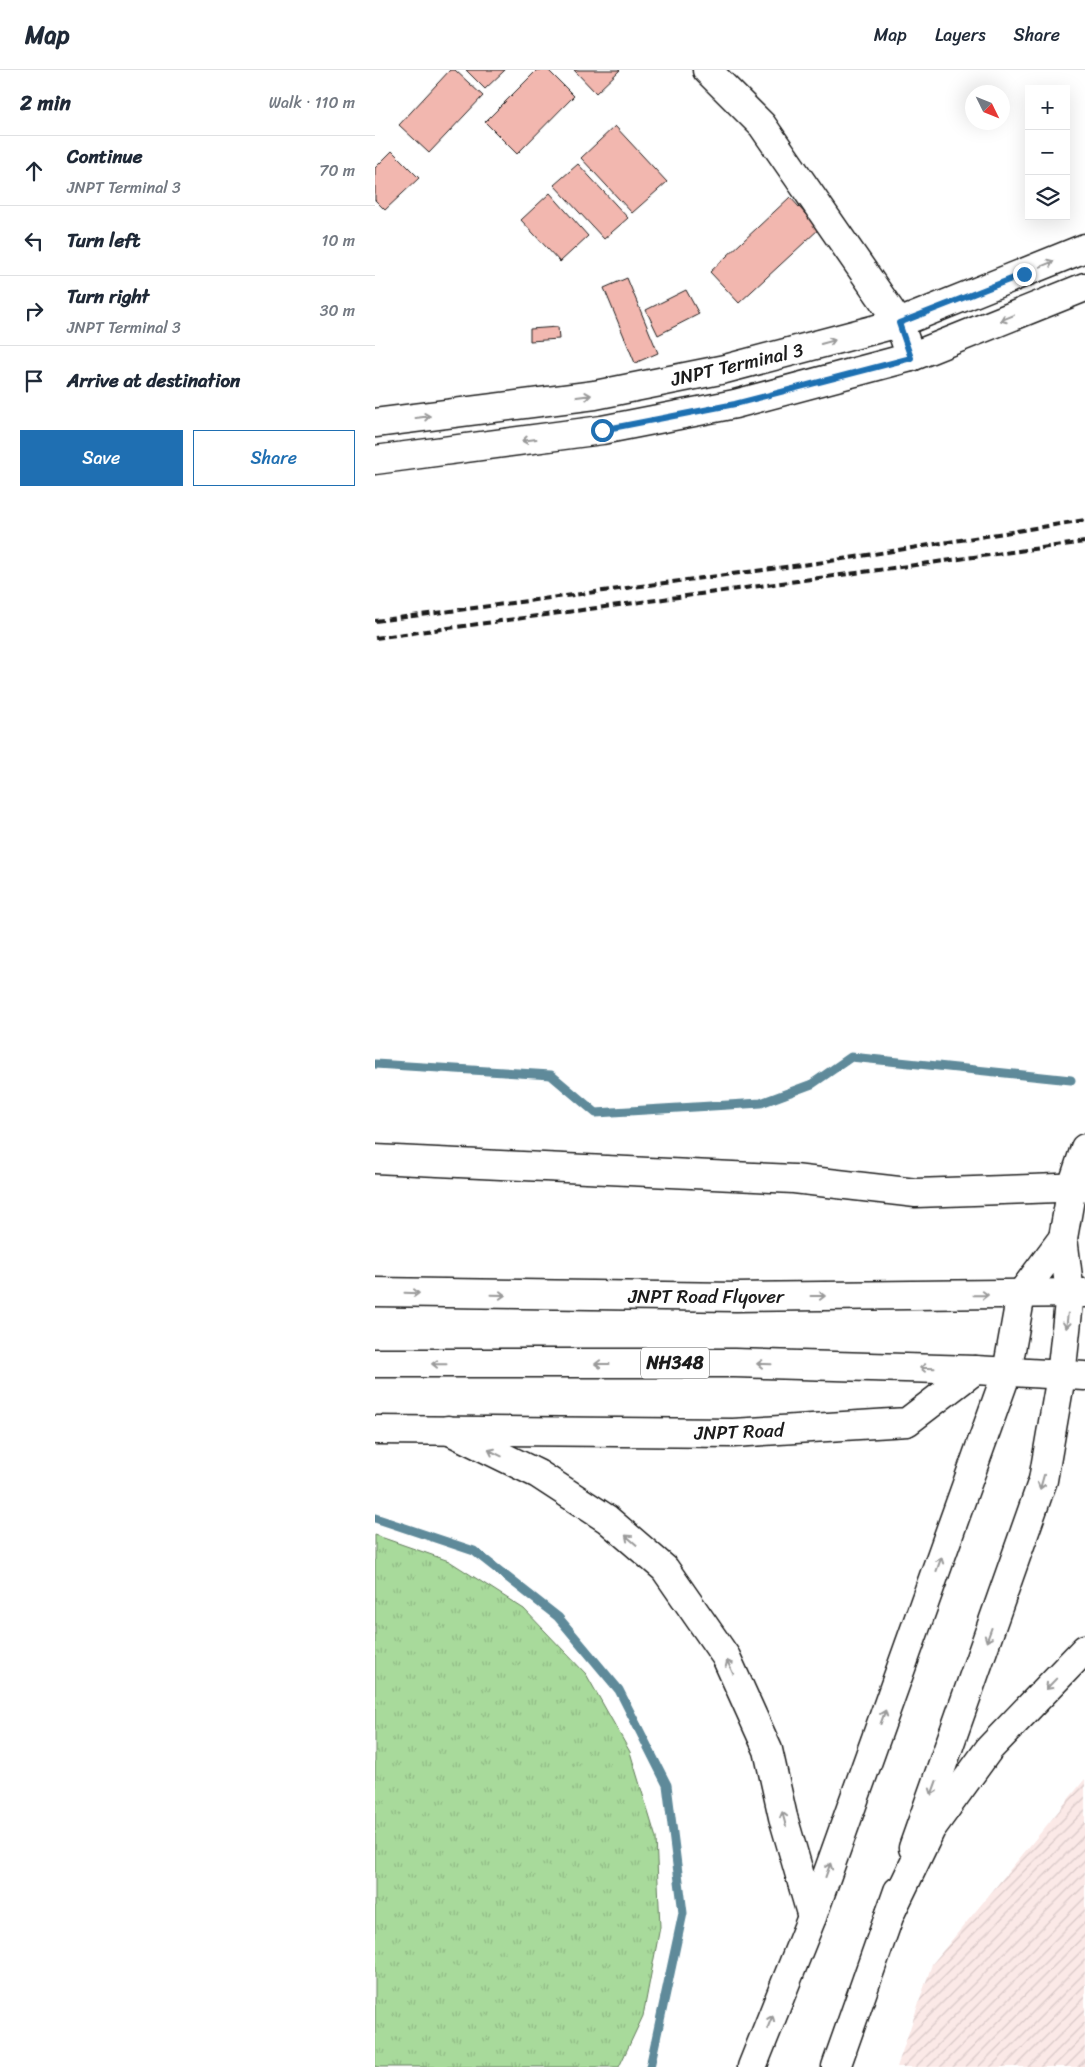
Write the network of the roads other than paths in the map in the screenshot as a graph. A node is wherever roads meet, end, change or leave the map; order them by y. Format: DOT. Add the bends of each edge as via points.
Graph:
graph roads {
  1 [pos="707,70"];
  2 [pos="1085,248"];
  3 [pos="1085,287"];
  4 [pos="899,323"];
  5 [pos="911,358"];
  6 [pos="375,424"];
  7 [pos="375,460"];
  8 [pos="1085,1148"];
  9 [pos="375,1159"];
  10 [pos="1079,1187"];
  11 [pos="1063,1238"];
  12 [pos="375,1292"];
  13 [pos="1077,1293"];
  14 [pos="1029,1295"];
  15 [pos="375,1363"];
  16 [pos="975,1370"];
  17 [pos="1007,1372"];
  18 [pos="1073,1376"];
  19 [pos="375,1430"];
  20 [pos="447,1430"];
  21 [pos="1085,1650"];
  22 [pos="890,1914"];
  23 [pos="811,1917"];
  24 [pos="752,2067"];
  25 [pos="836,2067"];
  1 -- 4 [label="main road" via="762,125"];
  4 -- 2 [label="main road, JNPT Terminal 3, one-way"];
  3 -- 5 [label="main road, JNPT Terminal 3, one-way"];
  4 -- 5 [label="main road"];
  6 -- 4 [label="main road, JNPT Terminal 3, one-way" via="595,395 725,369"];
  5 -- 7 [label="main road, JNPT Terminal 3, one-way" via="735,404 602,430"];
  8 -- 10 [label="main road"];
  9 -- 10 [label="main road" via="794,1179 917,1193"];
  10 -- 11 [label="main road"];
  11 -- 13 [label="main road"];
  11 -- 14 [label="main road"];
  12 -- 14 [label="main road, JNPT Road Flyover, one-way" via="735,1297"];
  13 -- 14 [label="main road"];
  13 -- 18 [label="main road, one-way"];
  14 -- 17 [label="main road"];
  16 -- 15 [label="main road, NH348, one-way" via="735,1363"];
  16 -- 17 [label="main road, NH348"];
  16 -- 20 [label="main road, JNPT Road" via="907,1422 733,1433"];
  17 -- 18 [label="main road, NH348"];
  23 -- 17 [label="main road, one-way"];
  18 -- 22 [label="main road, one-way" via="1043,1480"];
  19 -- 20 [label="main road, JNPT Road"];
  23 -- 20 [label="main road, one-way" via="783,1818 769,1750 726,1657 665,1570 607,1519 538,1474"];
  21 -- 22 [label="main road, one-way" via="989,1749 931,1829"];
  22 -- 25 [label="main road"];
  24 -- 23 [label="main road, one-way"];
}
